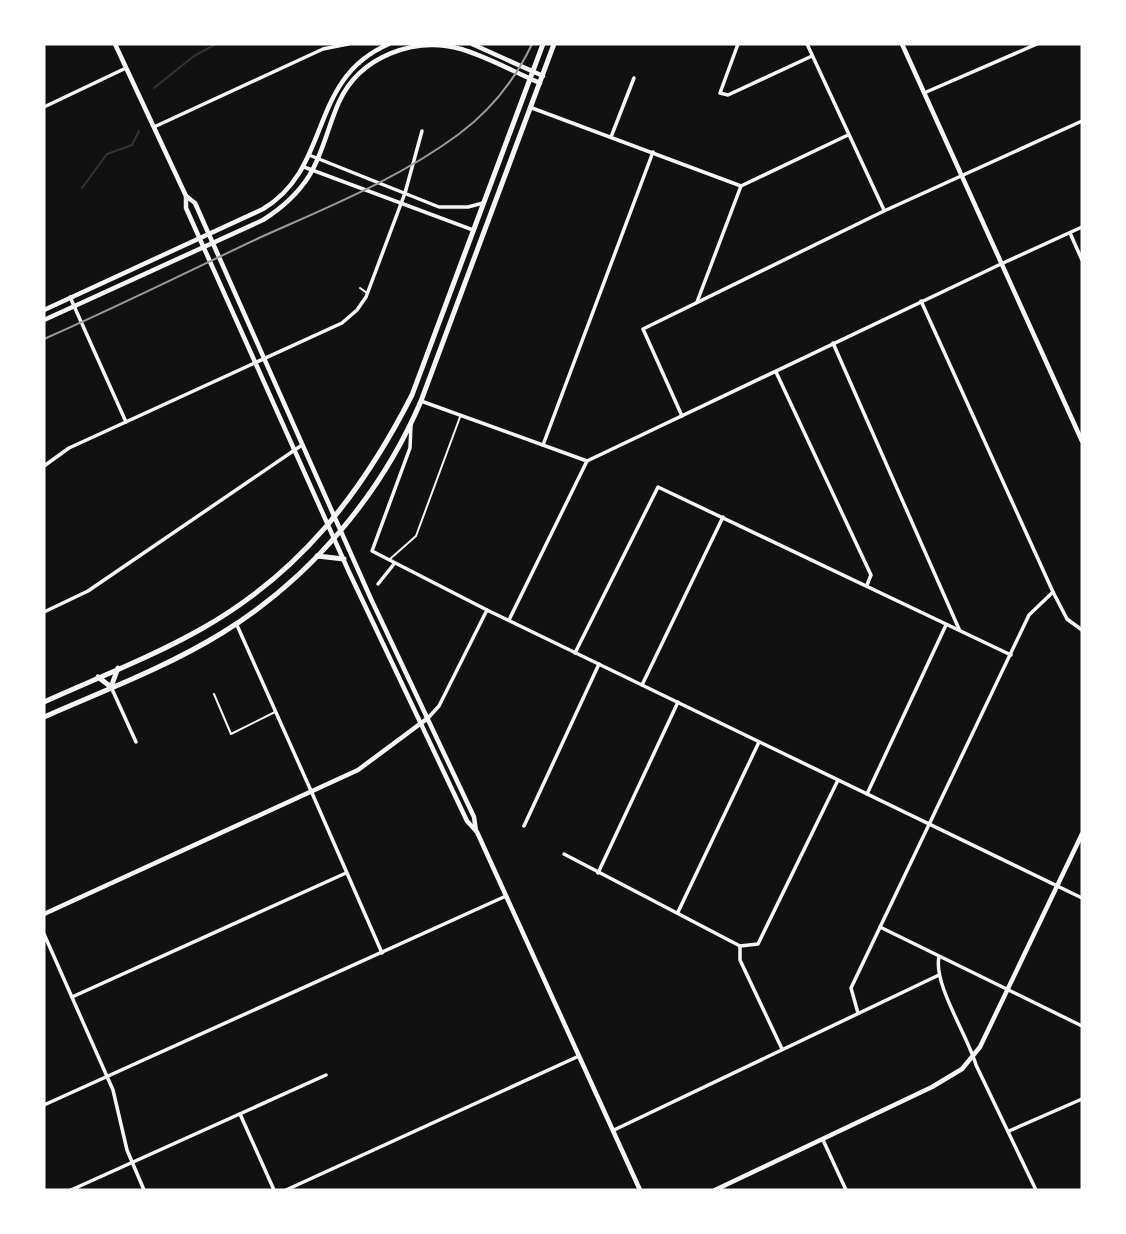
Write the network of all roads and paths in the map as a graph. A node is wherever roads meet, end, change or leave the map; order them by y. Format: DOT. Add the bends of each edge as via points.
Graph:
graph roads {
  1 [pos="115,44"];
  2 [pos="348,44"];
  3 [pos="389,44"];
  4 [pos="472,44"];
  5 [pos="543,44"];
  6 [pos="554,44"];
  7 [pos="738,44"];
  8 [pos="807,44"];
  9 [pos="902,44"];
  10 [pos="1037,44"];
  11 [pos="1026,46"];
  12 [pos="813,56"];
  13 [pos="126,68"];
  14 [pos="533,72"];
  15 [pos="543,76"];
  16 [pos="635,78"];
  17 [pos="530,79"];
  18 [pos="540,84"];
  19 [pos="924,93"];
  20 [pos="44,107"];
  21 [pos="532,108"];
  22 [pos="1082,121"];
  23 [pos="154,127"];
  24 [pos="422,131"];
  25 [pos="848,135"];
  26 [pos="611,137"];
  27 [pos="653,152"];
  28 [pos="309,155"];
  29 [pos="317,159"];
  30 [pos="304,167"];
  31 [pos="313,170"];
  32 [pos="961,175"];
  33 [pos="741,186"];
  34 [pos="405,193"];
  35 [pos="186,196"];
  36 [pos="485,202"];
  37 [pos="402,203"];
  38 [pos="884,211"];
  39 [pos="1082,227"];
  40 [pos="475,231"];
  41 [pos="1070,233"];
  42 [pos="208,234"];
  43 [pos="200,238"];
  44 [pos="212,243"];
  45 [pos="203,247"];
  46 [pos="1082,260"];
  47 [pos="1001,264"];
  48 [pos="360,288"];
  49 [pos="368,293"];
  50 [pos="70,298"];
  51 [pos="921,301"];
  52 [pos="697,303"];
  53 [pos="74,306"];
  54 [pos="44,310"];
  55 [pos="44,320"];
  56 [pos="833,343"];
  57 [pos="264,359"];
  58 [pos="256,363"];
  59 [pos="776,372"];
  60 [pos="421,401"];
  61 [pos="461,415"];
  62 [pos="682,416"];
  63 [pos="126,422"];
  64 [pos="411,425"];
  65 [pos="1082,441"];
  66 [pos="302,444"];
  67 [pos="543,445"];
  68 [pos="295,449"];
  69 [pos="587,461"];
  70 [pos="44,466"];
  71 [pos="723,517"];
  72 [pos="335,519"];
  73 [pos="329,525"];
  74 [pos="341,531"];
  75 [pos="335,538"];
  76 [pos="317,556"];
  77 [pos="344,559"];
  78 [pos="388,561"];
  79 [pos="394,564"];
  80 [pos="378,584"];
  81 [pos="866,586"];
  82 [pos="1053,592"];
  83 [pos="487,610"];
  84 [pos="44,612"];
  85 [pos="509,621"];
  86 [pos="236,623"];
  87 [pos="946,625"];
  88 [pos="1082,630"];
  89 [pos="960,631"];
  90 [pos="575,653"];
  91 [pos="1011,655"];
  92 [pos="599,664"];
  93 [pos="118,668"];
  94 [pos="98,677"];
  95 [pos="642,685"];
  96 [pos="111,687"];
  97 [pos="214,694"];
  98 [pos="44,702"];
  99 [pos="678,702"];
  100 [pos="275,712"];
  101 [pos="44,718"];
  102 [pos="428,718"];
  103 [pos="420,725"];
  104 [pos="136,742"];
  105 [pos="759,742"];
  106 [pos="838,780"];
  107 [pos="312,793"];
  108 [pos="867,794"];
  109 [pos="930,824"];
  110 [pos="524,826"];
  111 [pos="477,832"];
  112 [pos="1082,834"];
  113 [pos="564,854"];
  114 [pos="346,873"];
  115 [pos="598,873"];
  116 [pos="1057,886"];
  117 [pos="506,896"];
  118 [pos="1082,898"];
  119 [pos="678,912"];
  120 [pos="44,914"];
  121 [pos="880,927"];
  122 [pos="44,934"];
  123 [pos="740,946"];
  124 [pos="382,953"];
  125 [pos="939,957"];
  126 [pos="939,975"];
  127 [pos="1008,991"];
  128 [pos="72,997"];
  129 [pos="858,1013"];
  130 [pos="1082,1026"];
  131 [pos="782,1049"];
  132 [pos="579,1056"];
  133 [pos="974,1056"];
  134 [pos="326,1075"];
  135 [pos="108,1077"];
  136 [pos="1082,1099"];
  137 [pos="44,1105"];
  138 [pos="240,1114"];
  139 [pos="614,1130"];
  140 [pos="1009,1132"];
  141 [pos="823,1140"];
  142 [pos="132,1163"];
  143 [pos="71,1190"];
  144 [pos="144,1190"];
  145 [pos="274,1190"];
  146 [pos="286,1190"];
  147 [pos="640,1190"];
  148 [pos="715,1190"];
  149 [pos="846,1190"];
  150 [pos="1036,1190"];
  1 -- 13 [label="main road"];
  2 -- 23 [label="street" via="323,49"];
  3 -- 28 [label="main road" via="363,59 341,81"];
  4 -- 14 [label="main road"];
  5 -- 14 [label="main road"];
  6 -- 15 [label="main road"];
  7 -- 12 [label="street" via="720,93 728,95"];
  8 -- 12 [label="street"];
  9 -- 19 [label="main road"];
  10 -- 11 [label="street"];
  11 -- 19 [label="street"];
  12 -- 25 [label="street"];
  13 -- 20 [label="street"];
  13 -- 23 [label="main road"];
  14 -- 15 [label="main road"];
  14 -- 17 [label="main road"];
  15 -- 18 [label="main road"];
  16 -- 26 [label="street"];
  17 -- 18 [label="main road"];
  17 -- 29 [label="main road" via="450,46 391,52 346,89"];
  17 -- 36 [label="main road"];
  18 -- 21 [label="main road"];
  19 -- 32 [label="main road"];
  21 -- 26 [label="street"];
  21 -- 60 [label="main road"];
  22 -- 32 [label="street"];
  23 -- 35 [label="main road"];
  24 -- 34 [label="street"];
  25 -- 33 [label="street"];
  25 -- 38 [label="street"];
  26 -- 27 [label="street"];
  27 -- 33 [label="street"];
  27 -- 67 [label="street"];
  28 -- 29 [label="street"];
  28 -- 30 [label="main road"];
  29 -- 31 [label="main road"];
  29 -- 34 [label="street"];
  30 -- 31 [label="street"];
  30 -- 42 [label="main road" via="271,204"];
  31 -- 37 [label="street"];
  31 -- 44 [label="main road" via="285,205"];
  32 -- 38 [label="street"];
  32 -- 47 [label="main road"];
  33 -- 52 [label="street"];
  34 -- 36 [label="street" via="439,207"];
  34 -- 37 [label="street"];
  35 -- 42 [label="main road" via="195,203"];
  35 -- 43 [label="main road" via="186,208"];
  36 -- 40 [label="main road"];
  37 -- 40 [label="street"];
  37 -- 49 [label="street"];
  38 -- 52 [label="street"];
  39 -- 41 [label="street"];
  40 -- 72 [label="main road" via="412,395 385,448"];
  41 -- 46 [label="street"];
  41 -- 47 [label="street"];
  42 -- 43 [label="main road"];
  42 -- 44 [label="main road"];
  43 -- 45 [label="main road"];
  43 -- 50 [label="main road"];
  44 -- 45 [label="main road"];
  44 -- 57 [label="main road"];
  45 -- 53 [label="main road"];
  45 -- 58 [label="main road"];
  47 -- 51 [label="street"];
  47 -- 65 [label="main road"];
  48 -- 49 [label="lane"];
  49 -- 57 [label="street" via="342,323"];
  50 -- 53 [label="street"];
  50 -- 54 [label="main road"];
  51 -- 56 [label="street"];
  51 -- 82 [label="street"];
  52 -- 62 [label="street" via="643,329"];
  53 -- 55 [label="main road"];
  53 -- 63 [label="street"];
  56 -- 59 [label="street"];
  56 -- 89 [label="street"];
  57 -- 58 [label="street"];
  57 -- 66 [label="main road"];
  58 -- 63 [label="street"];
  58 -- 68 [label="main road"];
  59 -- 62 [label="street"];
  59 -- 81 [label="street" via="871,575"];
  60 -- 61 [label="street"];
  60 -- 64 [label="main road"];
  61 -- 67 [label="street"];
  61 -- 78 [label="lane" via="416,536"];
  62 -- 69 [label="street"];
  63 -- 70 [label="street"];
  64 -- 74 [label="main road" via="386,472"];
  64 -- 78 [label="street" via="410,448 372,546 374,555"];
  66 -- 68 [label="street"];
  66 -- 72 [label="main road"];
  67 -- 69 [label="street"];
  68 -- 73 [label="main road"];
  68 -- 84 [label="street" via="97,585"];
  69 -- 85 [label="street"];
  71 -- 81 [label="street"];
  71 -- 90 [label="street" via="658,486"];
  71 -- 95 [label="street"];
  72 -- 73 [label="main road"];
  72 -- 74 [label="main road"];
  73 -- 75 [label="main road"];
  73 -- 93 [label="main road" via="291,563 219,618"];
  74 -- 75 [label="main road"];
  74 -- 102 [label="main road"];
  75 -- 76 [label="main road"];
  75 -- 77 [label="main road"];
  76 -- 77 [label="main road"];
  76 -- 86 [label="main road"];
  77 -- 103 [label="main road"];
  78 -- 79 [label="street"];
  79 -- 80 [label="street"];
  79 -- 83 [label="street"];
  81 -- 87 [label="street"];
  82 -- 88 [label="street" via="1064,614"];
  82 -- 91 [label="street" via="1029,615"];
  83 -- 85 [label="street"];
  83 -- 102 [label="street" via="439,706"];
  85 -- 90 [label="street"];
  86 -- 96 [label="main road"];
  86 -- 100 [label="street"];
  87 -- 89 [label="street"];
  87 -- 108 [label="street"];
  89 -- 91 [label="street"];
  90 -- 92 [label="street"];
  91 -- 109 [label="street"];
  92 -- 95 [label="street"];
  92 -- 110 [label="street"];
  93 -- 94 [label="main road"];
  93 -- 96 [label="main road"];
  94 -- 96 [label="main road"];
  94 -- 98 [label="main road"];
  95 -- 99 [label="street"];
  96 -- 101 [label="main road"];
  96 -- 104 [label="street"];
  97 -- 100 [label="lane" via="231,734"];
  99 -- 105 [label="street"];
  99 -- 115 [label="street"];
  100 -- 107 [label="street"];
  102 -- 103 [label="main road"];
  102 -- 111 [label="main road"];
  103 -- 107 [label="main road" via="358,770"];
  103 -- 111 [label="main road" via="467,821"];
  105 -- 106 [label="street"];
  105 -- 119 [label="street"];
  106 -- 108 [label="street"];
  106 -- 123 [label="street" via="758,944"];
  107 -- 114 [label="street"];
  107 -- 120 [label="main road"];
  108 -- 109 [label="street"];
  109 -- 116 [label="street"];
  109 -- 121 [label="street"];
  111 -- 117 [label="main road"];
  112 -- 116 [label="main road"];
  113 -- 115 [label="street"];
  114 -- 124 [label="street"];
  114 -- 128 [label="street"];
  115 -- 119 [label="street"];
  116 -- 118 [label="street"];
  116 -- 127 [label="main road"];
  117 -- 124 [label="street"];
  117 -- 132 [label="main road"];
  119 -- 123 [label="street"];
  121 -- 125 [label="street"];
  121 -- 129 [label="street" via="851,988"];
  122 -- 128 [label="street"];
  123 -- 131 [label="street" via="740,960"];
  124 -- 135 [label="street"];
  125 -- 126 [label="street"];
  125 -- 127 [label="street"];
  126 -- 129 [label="street"];
  126 -- 133 [label="street"];
  127 -- 130 [label="street"];
  127 -- 133 [label="main road"];
  128 -- 135 [label="street"];
  129 -- 131 [label="street"];
  131 -- 139 [label="street"];
  132 -- 139 [label="main road"];
  132 -- 146 [label="street"];
  133 -- 140 [label="street"];
  133 -- 141 [label="main road" via="949,1078"];
  134 -- 138 [label="street"];
  135 -- 137 [label="street"];
  135 -- 142 [label="street"];
  136 -- 140 [label="street"];
  138 -- 142 [label="street"];
  138 -- 145 [label="street"];
  139 -- 147 [label="main road"];
  140 -- 150 [label="street"];
  141 -- 148 [label="main road"];
  141 -- 149 [label="street"];
  142 -- 143 [label="street"];
  142 -- 144 [label="street"];
}
